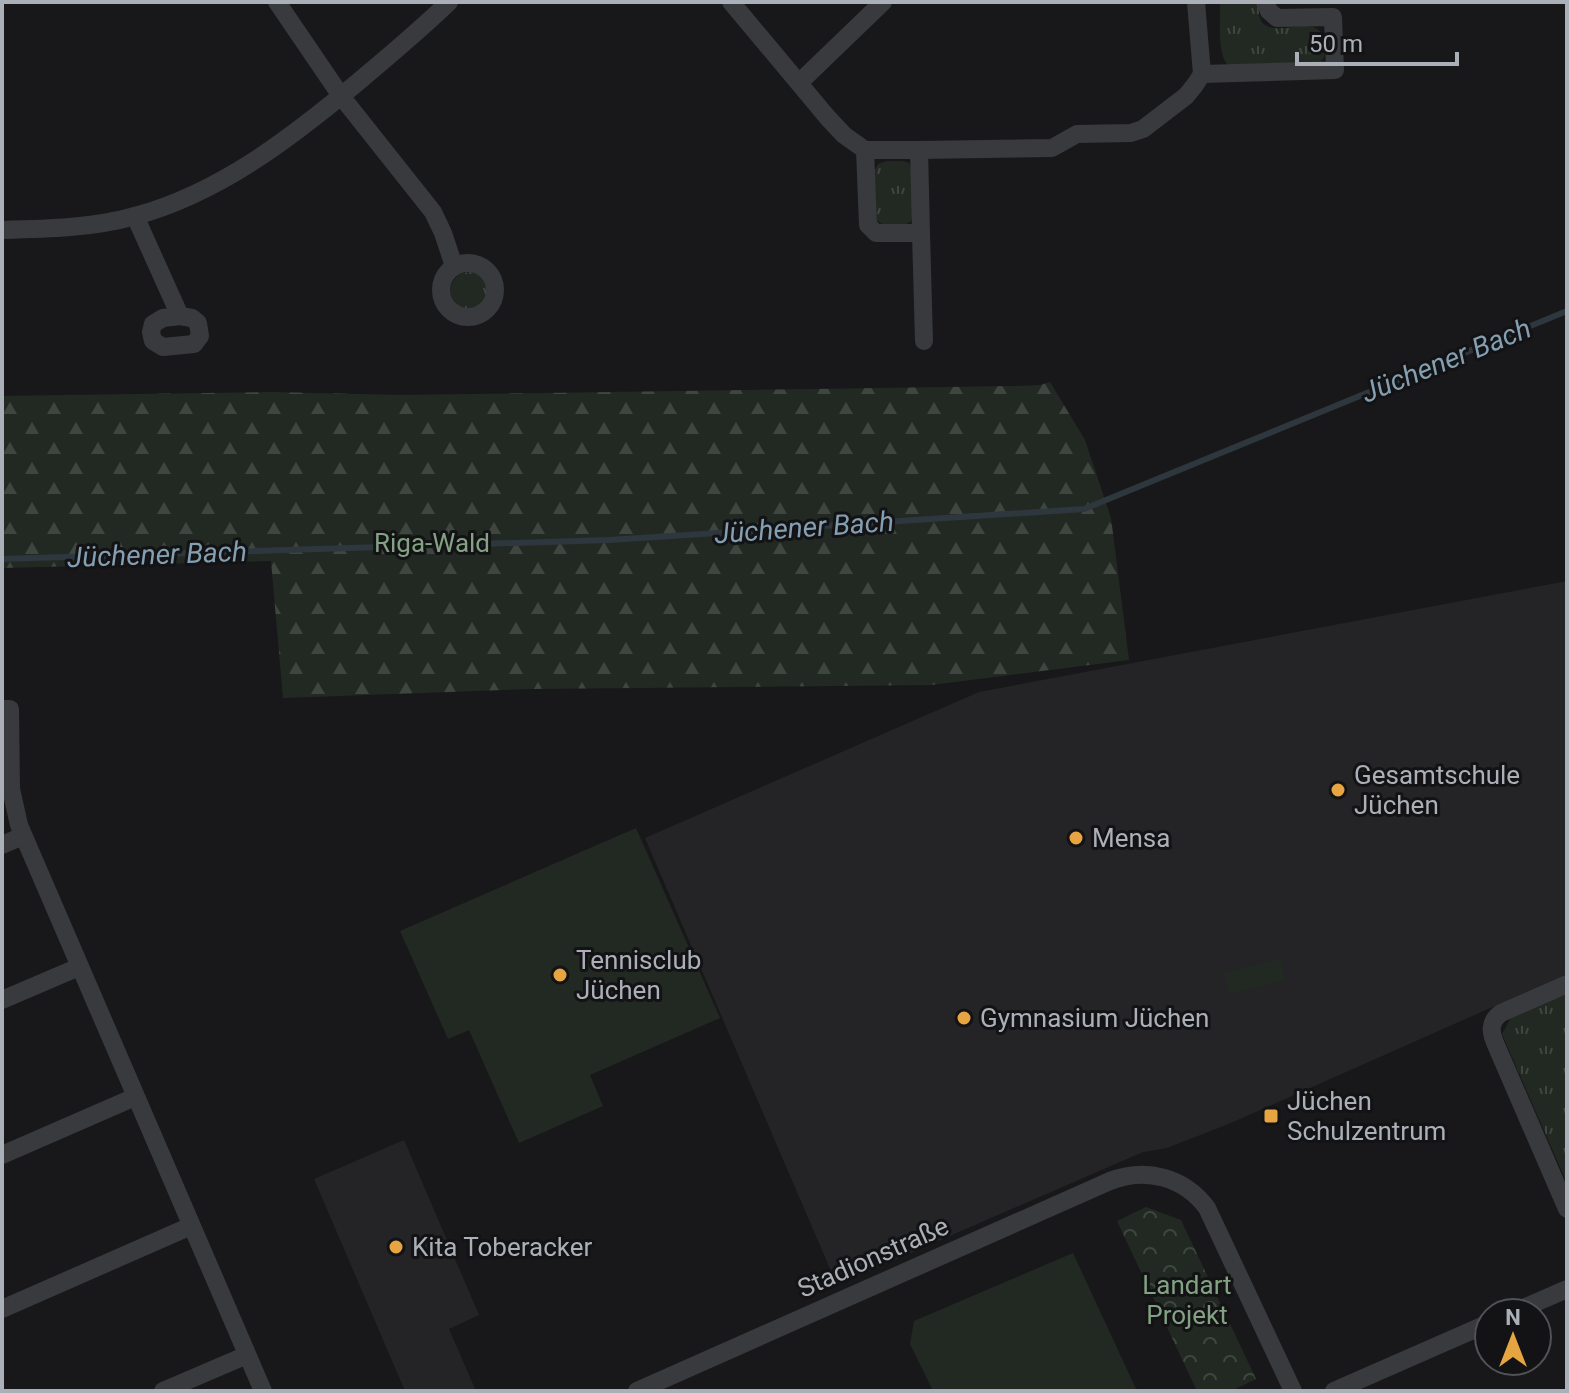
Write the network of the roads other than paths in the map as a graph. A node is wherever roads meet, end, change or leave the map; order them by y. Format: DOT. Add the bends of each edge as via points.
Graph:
graph roads {
  1 [pos="277,2"];
  2 [pos="449,2"];
  3 [pos="731,2"];
  4 [pos="883,2"];
  5 [pos="1196,2"];
  6 [pos="1265,2"];
  7 [pos="1202,74"];
  8 [pos="800,82"];
  9 [pos="341,96"];
  10 [pos="865,150"];
  11 [pos="919,150"];
  12 [pos="135,216"];
  13 [pos="2,230"];
  14 [pos="921,233"];
  15 [pos="454,266"];
  16 [pos="180,316"];
  17 [pos="924,341"];
  18 [pos="6,709"];
  19 [pos="23,836"];
  20 [pos="2,845"];
  21 [pos="79,967"];
  22 [pos="1567,984"];
  23 [pos="2,1000"];
  24 [pos="135,1097"];
  25 [pos="2,1155"];
  26 [pos="1567,1209"];
  27 [pos="191,1226"];
  28 [pos="1567,1289"];
  29 [pos="1549,1297"];
  30 [pos="2,1309"];
  31 [pos="1473,1330"];
  32 [pos="247,1355"];
  33 [pos="163,1391"];
  34 [pos="263,1391"];
  35 [pos="637,1391"];
  36 [pos="1293,1391"];
  37 [pos="1334,1391"];
  1 -- 9 [label="street"];
  2 -- 9 [label="street"];
  3 -- 8 [label="street"];
  4 -- 8 [label="street"];
  5 -- 7 [label="street"];
  6 -- 7 [label="street" via="1280,18 1333,17 1335,70"];
  7 -- 11 [label="street" via="1186,96 1137,131 1077,134 1052,148"];
  8 -- 10 [label="street" via="836,127"];
  9 -- 12 [label="street" via="228,176"];
  9 -- 15 [label="street" via="433,212"];
  10 -- 11 [label="street"];
  10 -- 14 [label="street" via="868,225 876,233"];
  11 -- 14 [label="street"];
  12 -- 13 [label="street"];
  12 -- 16 [label="street"];
  14 -- 17 [label="street"];
  18 -- 19 [label="street" via="11,789"];
  19 -- 20 [label="street"];
  19 -- 21 [label="street"];
  21 -- 23 [label="street"];
  21 -- 24 [label="street"];
  22 -- 26 [label="street" via="1501,1013 1491,1033"];
  24 -- 25 [label="street"];
  24 -- 27 [label="street"];
  27 -- 30 [label="street"];
  27 -- 32 [label="street"];
  28 -- 29 [label="street"];
  31 -- 37 [label="street"];
  32 -- 33 [label="street"];
  32 -- 34 [label="street"];
  35 -- 36 [label="street, Stadionstraße" via="1096,1187 1144,1174 1167,1178 1199,1198"];
}
